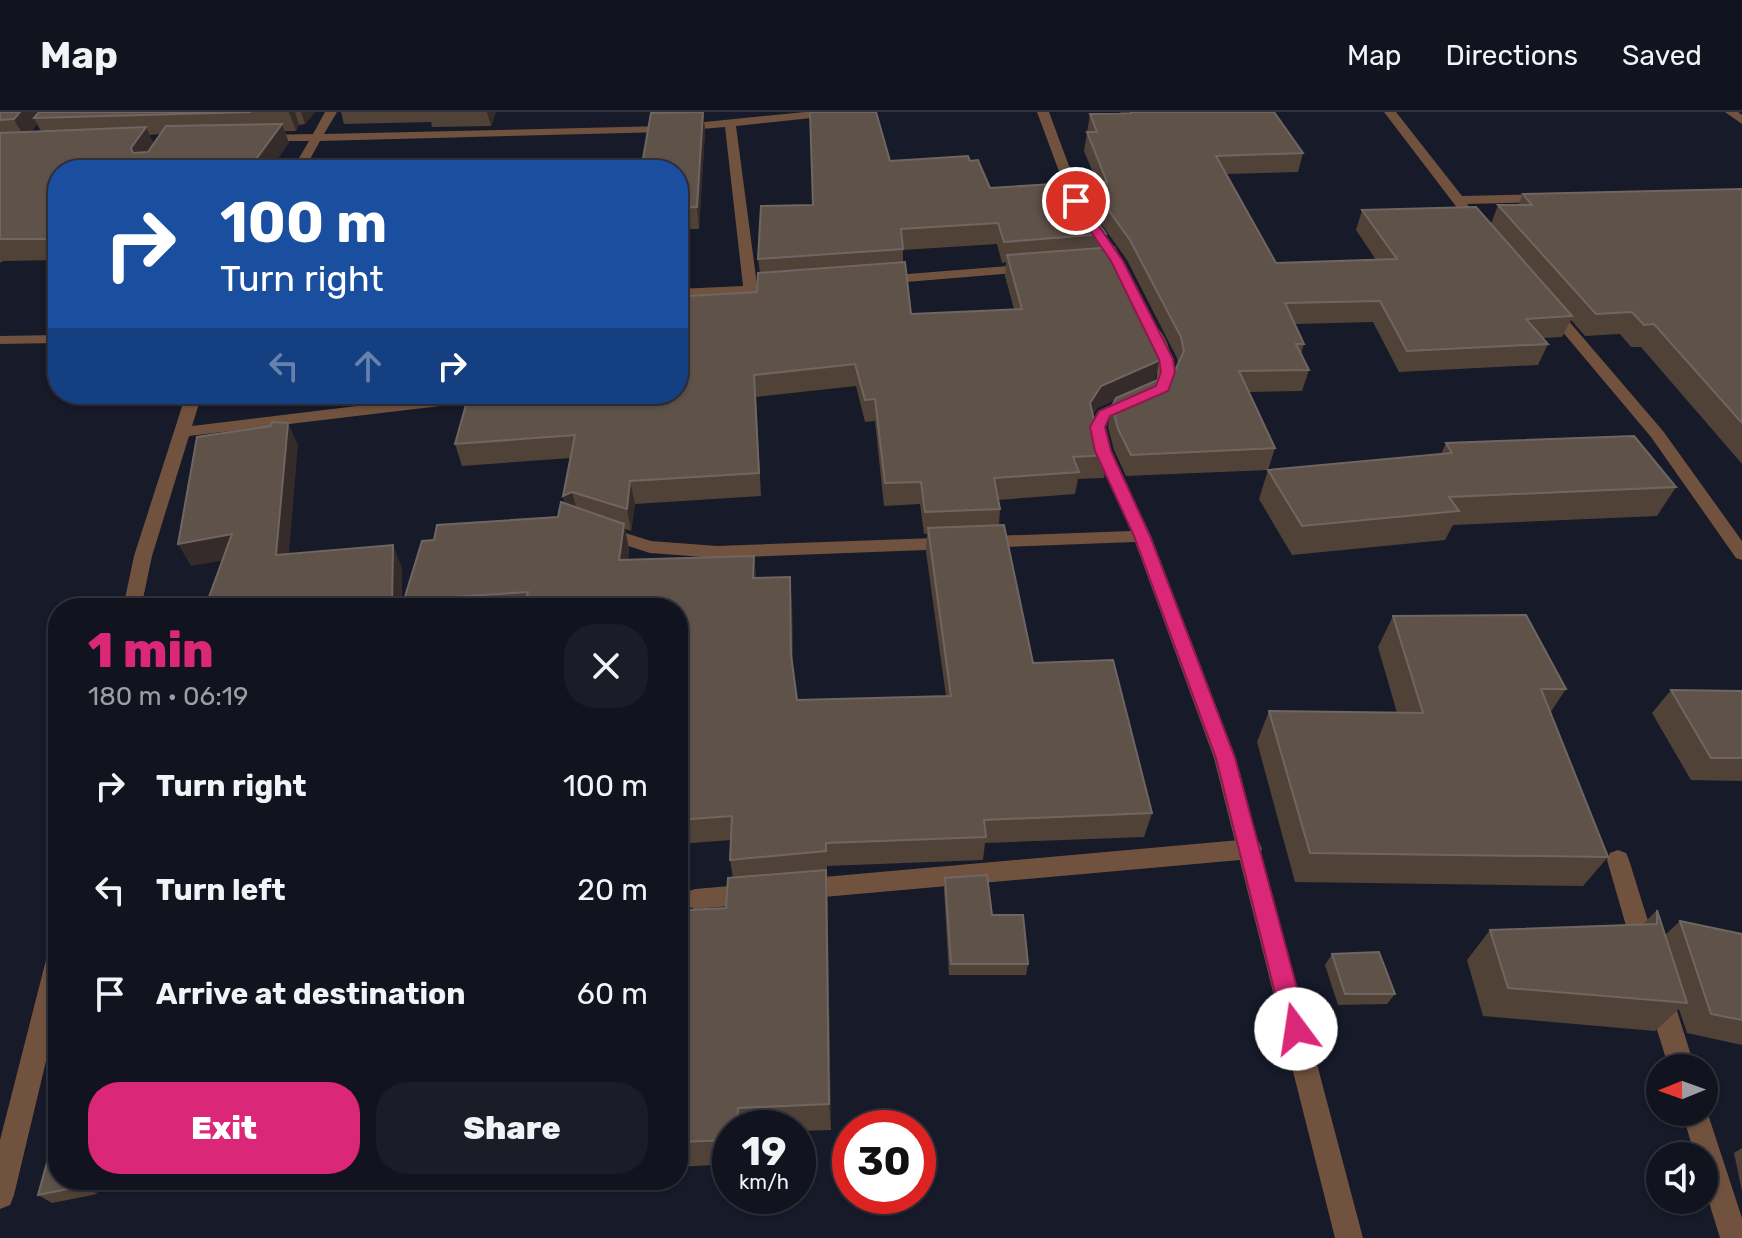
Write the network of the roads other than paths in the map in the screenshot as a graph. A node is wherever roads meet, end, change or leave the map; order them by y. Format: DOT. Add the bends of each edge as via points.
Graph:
graph roads {
  1 [pos="331,112"];
  2 [pos="840,112"];
  3 [pos="1043,112"];
  4 [pos="1390,112"];
  5 [pos="1731,112"];
  6 [pos="1742,121"];
  7 [pos="730,123"];
  8 [pos="319,136"];
  9 [pos="244,139"];
  10 [pos="304,160"];
  11 [pos="1567,198"];
  12 [pos="1456,200"];
  13 [pos="1488,237"];
  14 [pos="1117,261"];
  15 [pos="1101,262"];
  16 [pos="1054,266"];
  17 [pos="863,281"];
  18 [pos="799,286"];
  19 [pos="1131,289"];
  20 [pos="751,290"];
  21 [pos="688,293"];
  22 [pos="1540,297"];
  23 [pos="1145,317"];
  24 [pos="48,339"];
  25 [pos="0,340"];
  26 [pos="191,404"];
  27 [pos="415,404"];
  28 [pos="184,432"];
  29 [pos="591,528"];
  30 [pos="1142,536"];
  31 [pos="1742,554"];
  32 [pos="134,598"];
  33 [pos="1251,849"];
  34 [pos="1618,860"];
  35 [pos="695,899"];
  36 [pos="48,1001"];
  37 [pos="1678,1054"];
  38 [pos="1699,1126"];
  39 [pos="0,1195"];
  40 [pos="1349,1238"];
  41 [pos="1734,1238"];
  1 -- 8 [label="street"];
  2 -- 7 [label="street"];
  3 -- 14 [label="street" via="1076,201"];
  4 -- 12 [label="street"];
  5 -- 6 [label="street"];
  7 -- 8 [label="street" via="541,134"];
  7 -- 20 [label="street"];
  8 -- 9 [label="street"];
  8 -- 10 [label="street"];
  11 -- 12 [label="street"];
  12 -- 13 [label="street"];
  14 -- 15 [label="street"];
  14 -- 19 [label="street"];
  16 -- 17 [label="street"];
  18 -- 20 [label="street"];
  20 -- 21 [label="street"];
  22 -- 31 [label="street" via="1657,434"];
  23 -- 30 [label="street" via="1166,359 1163,388 1104,414 1097,427"];
  24 -- 25 [label="street"];
  26 -- 28 [label="street"];
  27 -- 28 [label="street"];
  28 -- 32 [label="street"];
  29 -- 30 [label="street" via="650,547 717,552"];
  30 -- 33 [label="street" via="1225,758"];
  33 -- 35 [label="street"];
  33 -- 40 [label="street"];
  34 -- 37 [label="street"];
  36 -- 39 [label="street"];
  38 -- 41 [label="street"];
}
